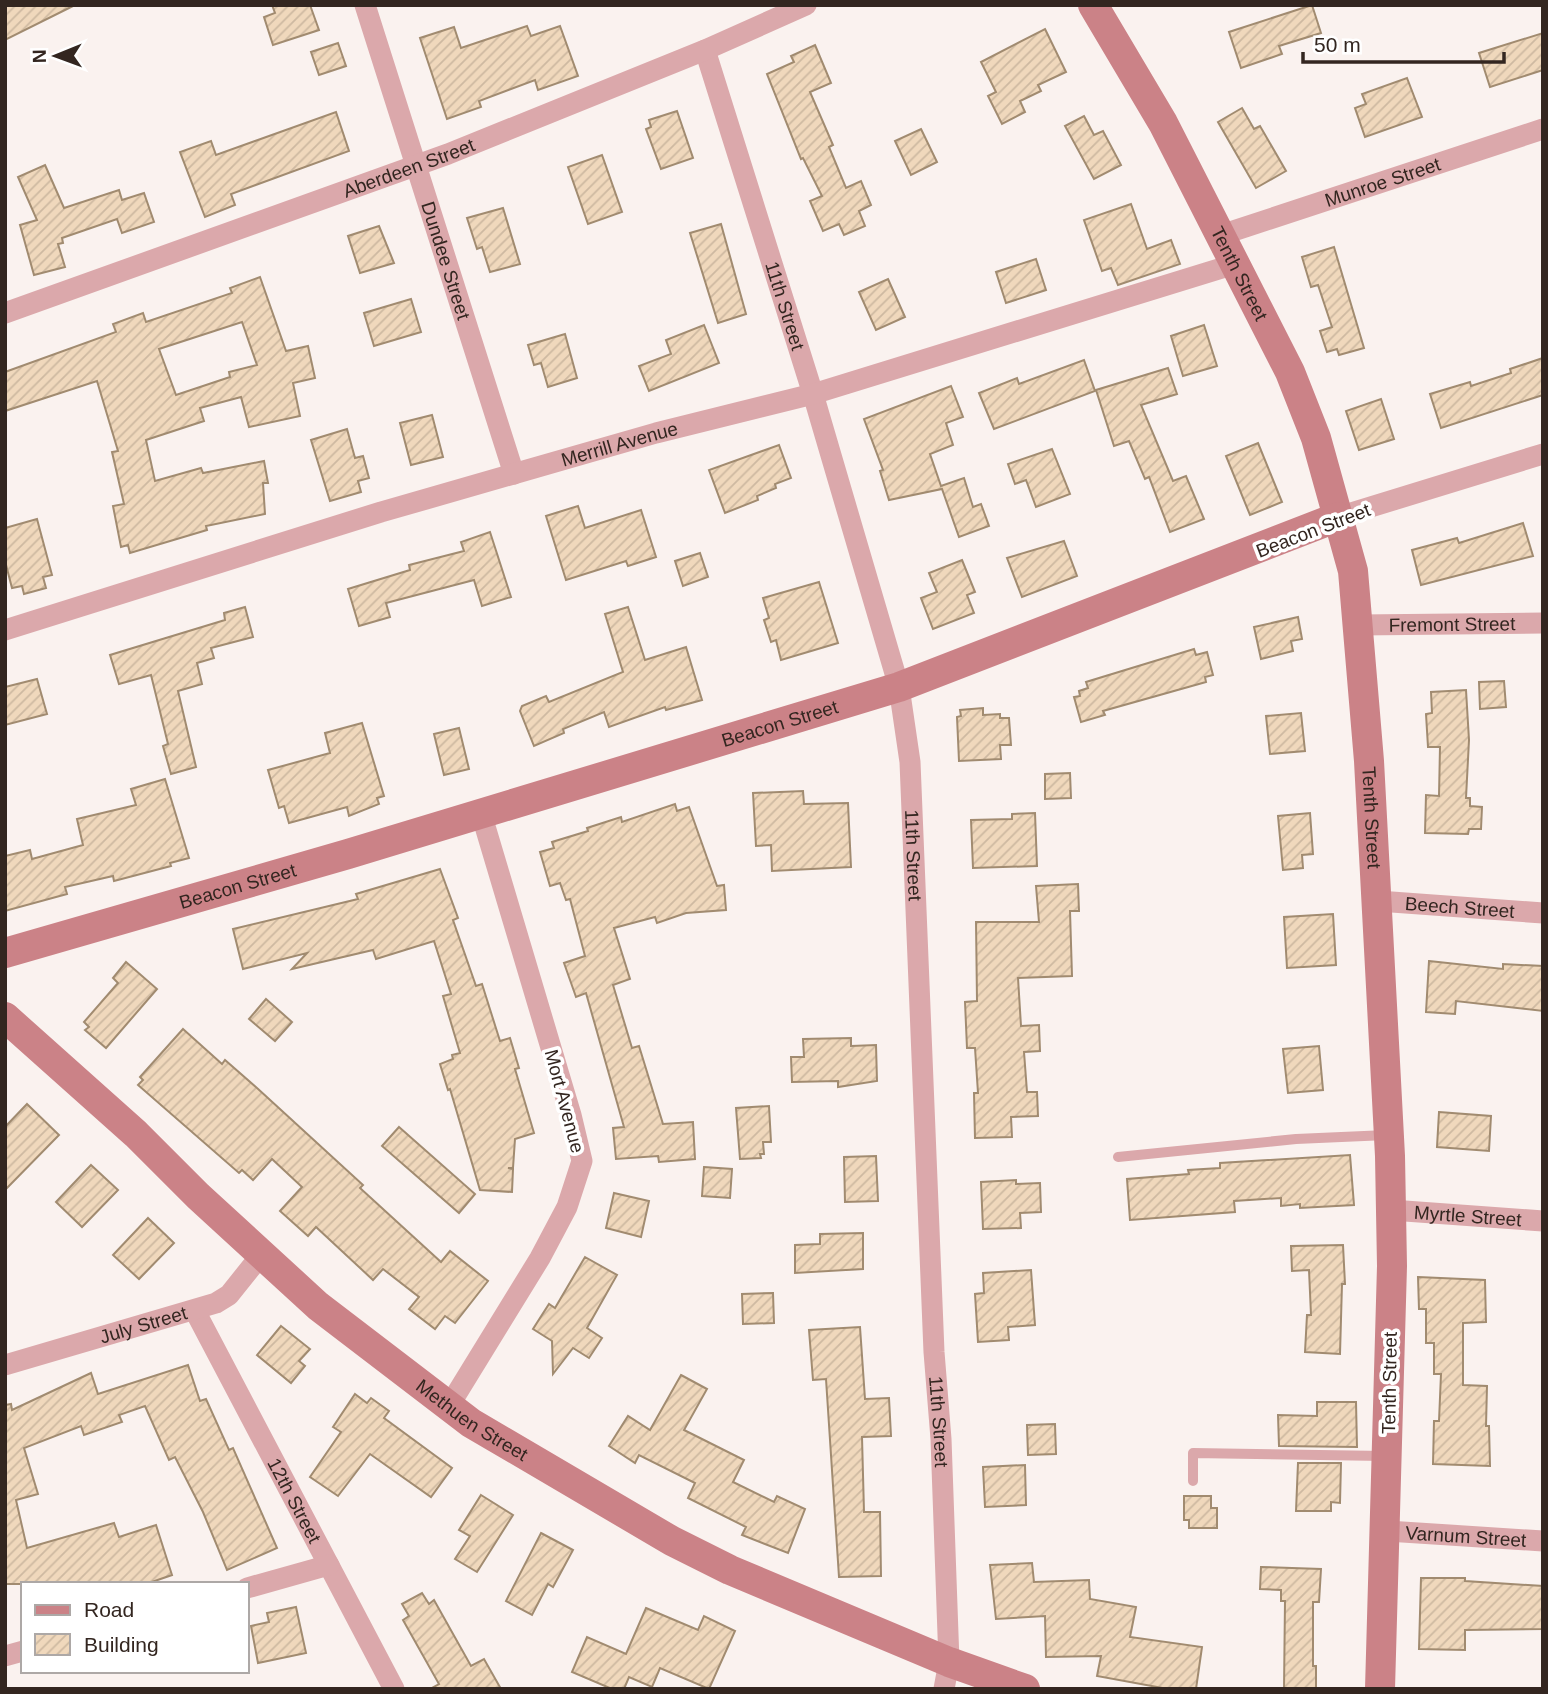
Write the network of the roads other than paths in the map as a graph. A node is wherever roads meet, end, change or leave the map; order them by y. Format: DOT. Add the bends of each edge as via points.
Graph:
graph roads {
  1 [pos="365,5"];
  2 [pos="806,5"];
  3 [pos="1093,5"];
  4 [pos="705,50"];
  5 [pos="1543,130"];
  6 [pos="416,166"];
  7 [pos="1221,235"];
  8 [pos="1235,264"];
  9 [pos="5,313"];
  10 [pos="813,394"];
  11 [pos="1543,454"];
  12 [pos="514,474"];
  13 [pos="1338,517"];
  14 [pos="1543,623"];
  15 [pos="1359,625"];
  16 [pos="5,630"];
  17 [pos="899,687"];
  18 [pos="481,813"];
  19 [pos="1378,901"];
  20 [pos="1543,913"];
  21 [pos="5,953"];
  22 [pos="5,1017"];
  23 [pos="1390,1135"];
  24 [pos="1118,1157"];
  25 [pos="1391,1210"];
  26 [pos="1543,1221"];
  27 [pos="261,1255"];
  28 [pos="195,1311"];
  29 [pos="5,1365"];
  30 [pos="449,1406"];
  31 [pos="1388,1456"];
  32 [pos="1193,1482"];
  33 [pos="1387,1531"];
  34 [pos="1543,1541"];
  35 [pos="329,1565"];
  36 [pos="248,1588"];
  37 [pos="946,1675"];
  38 [pos="394,1689"];
  39 [pos="1025,1689"];
  40 [pos="1380,1689"];
  1 -- 6 [label="street, Dundee Street"];
  2 -- 4 [label="street, Aberdeen Street"];
  3 -- 7 [label="street, Tenth Street"];
  4 -- 6 [label="street, Aberdeen Street"];
  4 -- 10 [label="street, 11th Street"];
  5 -- 7 [label="street, Munroe Street"];
  6 -- 9 [label="street, Aberdeen Street"];
  6 -- 12 [label="street, Dundee Street"];
  7 -- 8 [label="street, Tenth Street"];
  8 -- 10 [label="street, Merrill Avenue"];
  8 -- 13 [label="street, Tenth Street" via="1290,372 1316,438"];
  10 -- 12 [label="street, Merrill Avenue"];
  10 -- 17 [label="street, 11th Street"];
  11 -- 13 [label="street, Beacon Street"];
  12 -- 16 [label="street, Merrill Avenue"];
  13 -- 15 [label="street, Tenth Street" via="1353,571"];
  13 -- 17 [label="street, Beacon Street"];
  14 -- 15 [label="street, Fremont Street"];
  15 -- 19 [label="street, Tenth Street"];
  17 -- 18 [label="street, Beacon Street"];
  17 -- 37 [label="street, 11th Street" via="910,762"];
  18 -- 21 [label="street, Beacon Street"];
  18 -- 30 [label="street, Mort Avenue" via="582,1161 566,1207 540,1258"];
  19 -- 20 [label="street, Beech Street"];
  19 -- 23 [label="street, Tenth Street"];
  22 -- 27 [label="street, Methuen Street" via="136,1134"];
  23 -- 24 [label="lane" via="1296,1139"];
  23 -- 25 [label="street, Tenth Street"];
  25 -- 26 [label="street, Myrtle Street"];
  25 -- 31 [label="street, Tenth Street"];
  27 -- 28 [label="street, July Street" via="229,1295"];
  27 -- 30 [label="street, Methuen Street" via="318,1306"];
  28 -- 29 [label="street, July Street"];
  28 -- 35 [label="street, 12th Street"];
  30 -- 37 [label="street, Methuen Street" via="672,1541"];
  31 -- 32 [label="lane" via="1193,1454"];
  31 -- 33 [label="street, Tenth Street"];
  33 -- 34 [label="street, Varnum Street"];
  33 -- 40 [label="street, Tenth Street"];
  35 -- 36 [label="street"];
  35 -- 38 [label="street, 12th Street"];
  37 -- 39 [label="street, Methuen Street"];
}
